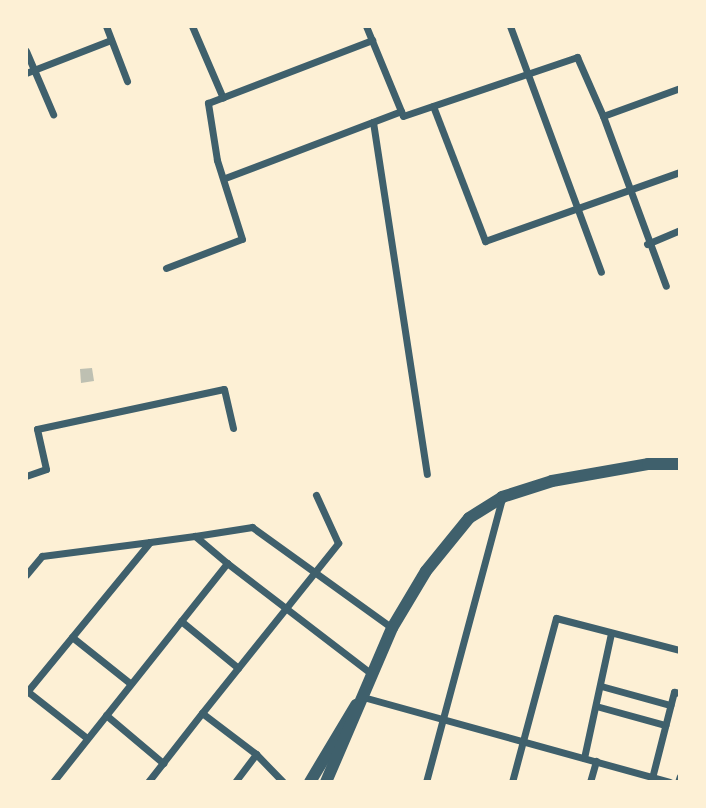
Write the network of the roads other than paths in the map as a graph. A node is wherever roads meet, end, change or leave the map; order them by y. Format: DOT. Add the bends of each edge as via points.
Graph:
graph roads {
  1 [pos="106,26"];
  2 [pos="192,26"];
  3 [pos="366,26"];
  4 [pos="510,26"];
  5 [pos="111,40"];
  6 [pos="372,40"];
  7 [pos="26,51"];
  8 [pos="30,71"];
  9 [pos="527,73"];
  10 [pos="127,81"];
  11 [pos="680,88"];
  12 [pos="223,97"];
  13 [pos="433,106"];
  14 [pos="401,111"];
  15 [pos="53,114"];
  16 [pos="603,116"];
  17 [pos="373,122"];
  18 [pos="680,172"];
  19 [pos="226,178"];
  20 [pos="628,189"];
  21 [pos="577,207"];
  22 [pos="680,230"];
  23 [pos="647,244"];
  24 [pos="166,268"];
  25 [pos="601,272"];
  26 [pos="666,286"];
  27 [pos="233,428"];
  28 [pos="680,464"];
  29 [pos="427,474"];
  30 [pos="26,476"];
  31 [pos="316,495"];
  32 [pos="502,497"];
  33 [pos="195,536"];
  34 [pos="150,542"];
  35 [pos="228,563"];
  36 [pos="314,572"];
  37 [pos="26,575"];
  38 [pos="286,607"];
  39 [pos="181,621"];
  40 [pos="392,628"];
  41 [pos="611,633"];
  42 [pos="72,637"];
  43 [pos="680,650"];
  44 [pos="238,668"];
  45 [pos="373,675"];
  46 [pos="131,684"];
  47 [pos="601,686"];
  48 [pos="27,692"];
  49 [pos="680,693"];
  50 [pos="363,696"];
  51 [pos="670,705"];
  52 [pos="596,706"];
  53 [pos="202,713"];
  54 [pos="106,715"];
  55 [pos="446,719"];
  56 [pos="665,725"];
  57 [pos="87,738"];
  58 [pos="524,742"];
  59 [pos="256,754"];
  60 [pos="584,758"];
  61 [pos="596,761"];
  62 [pos="163,763"];
  63 [pos="680,776"];
  64 [pos="652,778"];
  65 [pos="53,782"];
  66 [pos="148,782"];
  67 [pos="235,782"];
  68 [pos="283,782"];
  69 [pos="310,782"];
  70 [pos="326,782"];
  71 [pos="426,782"];
  72 [pos="512,782"];
  73 [pos="590,782"];
  74 [pos="668,782"];
  75 [pos="678,782"];
  1 -- 5 [label="street"];
  2 -- 12 [label="street"];
  3 -- 6 [label="street"];
  4 -- 9 [label="street"];
  5 -- 8 [label="street"];
  5 -- 10 [label="street"];
  6 -- 12 [label="street"];
  6 -- 14 [label="street"];
  7 -- 8 [label="street"];
  8 -- 15 [label="street"];
  9 -- 13 [label="street"];
  9 -- 16 [label="street" via="578,57"];
  9 -- 21 [label="street"];
  11 -- 16 [label="street"];
  12 -- 19 [label="street" via="208,103 217,160"];
  13 -- 14 [label="street" via="404,116"];
  13 -- 21 [label="street" via="485,241"];
  14 -- 17 [label="street"];
  16 -- 20 [label="street"];
  17 -- 19 [label="street"];
  17 -- 29 [label="street"];
  18 -- 20 [label="street"];
  19 -- 24 [label="street" via="242,239"];
  20 -- 21 [label="street"];
  20 -- 23 [label="street"];
  21 -- 25 [label="street"];
  22 -- 23 [label="street"];
  23 -- 26 [label="street"];
  27 -- 30 [label="street" via="224,389 37,429 46,469"];
  28 -- 32 [label="street" via="648,464 564,479"];
  31 -- 36 [label="street" via="338,543"];
  32 -- 40 [label="street" via="469,518 425,571"];
  32 -- 55 [label="street"];
  33 -- 34 [label="street"];
  33 -- 35 [label="street"];
  33 -- 36 [label="street" via="252,527"];
  34 -- 37 [label="street" via="42,556"];
  34 -- 42 [label="street"];
  35 -- 38 [label="street"];
  35 -- 39 [label="street"];
  36 -- 38 [label="street"];
  36 -- 40 [label="street"];
  38 -- 44 [label="street"];
  38 -- 45 [label="street"];
  39 -- 44 [label="street"];
  39 -- 46 [label="street"];
  40 -- 45 [label="street"];
  41 -- 43 [label="street"];
  41 -- 47 [label="street"];
  41 -- 58 [label="street" via="556,618"];
  42 -- 46 [label="street"];
  42 -- 48 [label="street"];
  44 -- 53 [label="street"];
  45 -- 50 [label="street"];
  46 -- 54 [label="street"];
  47 -- 51 [label="street"];
  47 -- 52 [label="street"];
  48 -- 57 [label="street"];
  49 -- 51 [label="street" via="674,692"];
  50 -- 55 [label="street"];
  50 -- 69 [label="street"];
  50 -- 70 [label="street"];
  51 -- 56 [label="street"];
  52 -- 56 [label="street"];
  52 -- 60 [label="street"];
  53 -- 59 [label="street"];
  53 -- 62 [label="street"];
  54 -- 57 [label="street"];
  54 -- 62 [label="street"];
  55 -- 58 [label="street"];
  55 -- 71 [label="street"];
  56 -- 64 [label="street"];
  57 -- 65 [label="street"];
  58 -- 60 [label="street"];
  58 -- 72 [label="street"];
  59 -- 67 [label="street"];
  59 -- 68 [label="street"];
  60 -- 61 [label="street"];
  61 -- 64 [label="street"];
  61 -- 73 [label="street"];
  62 -- 66 [label="street"];
  63 -- 75 [label="street"];
  64 -- 74 [label="street"];
}
